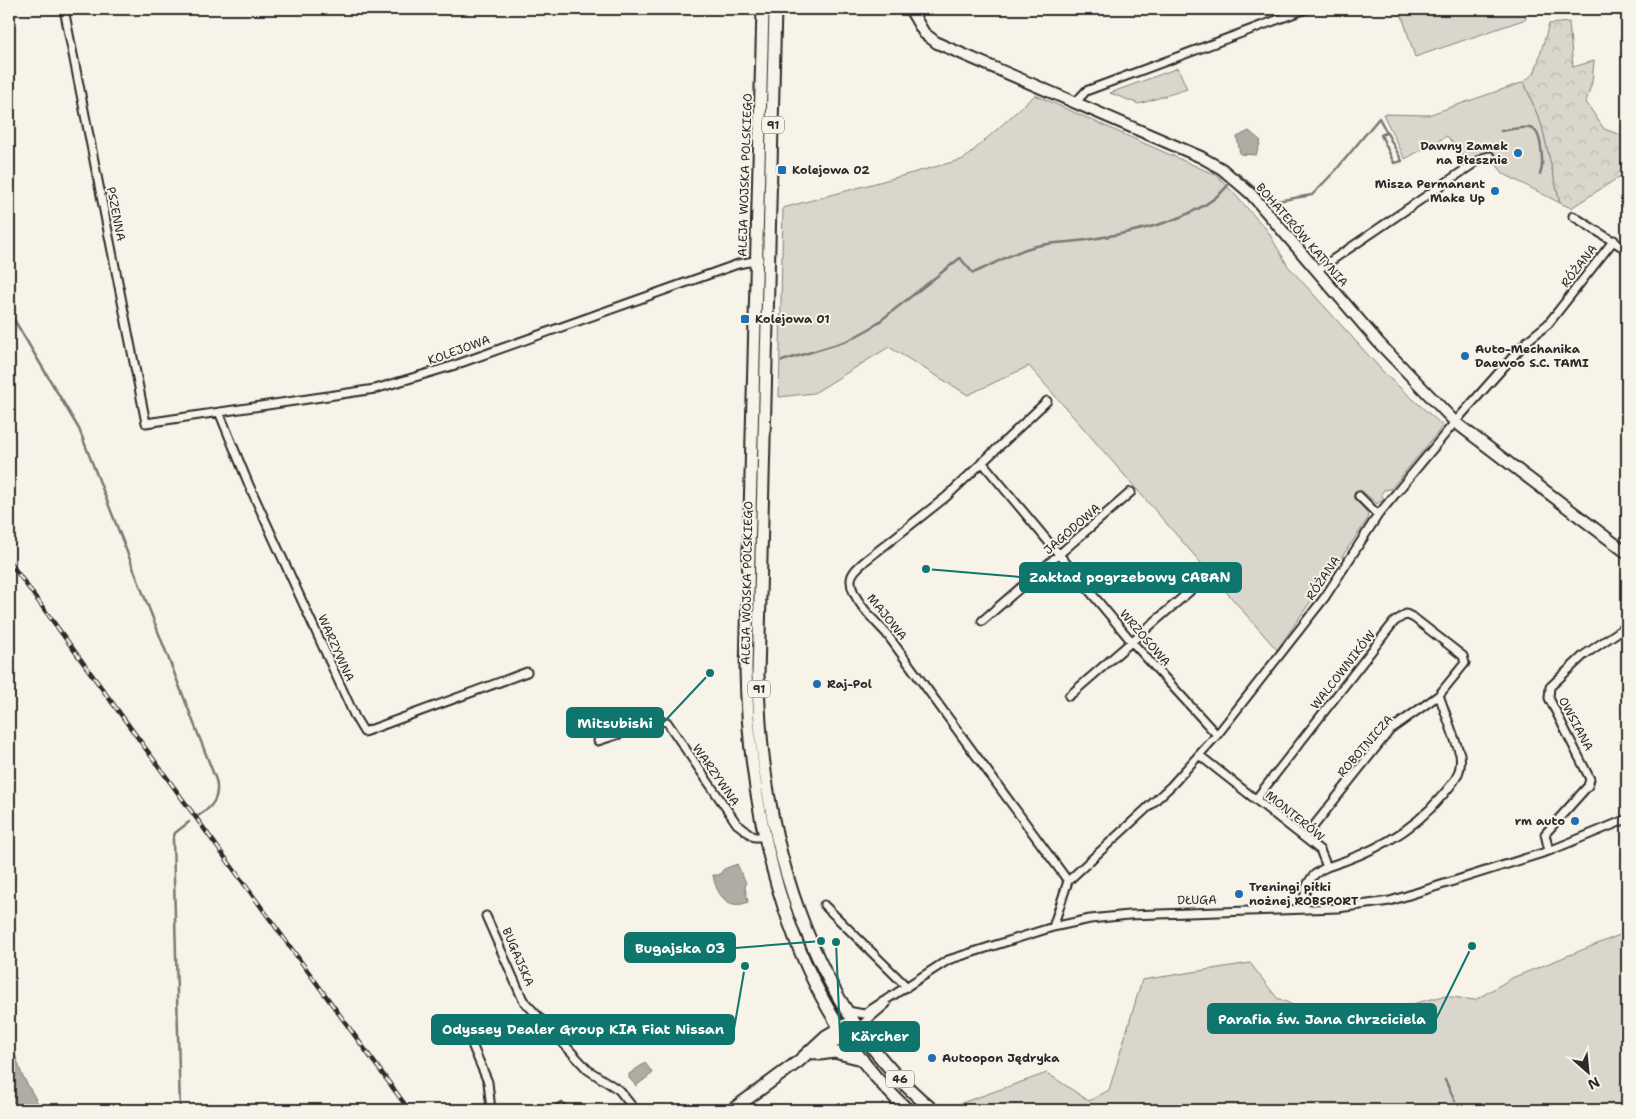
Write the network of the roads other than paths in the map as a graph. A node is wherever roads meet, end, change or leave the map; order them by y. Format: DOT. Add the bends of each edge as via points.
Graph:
graph roads {
  1 [pos="64,9"];
  2 [pos="763,9"];
  3 [pos="775,9"];
  4 [pos="910,9"];
  5 [pos="1306,9"];
  6 [pos="1075,103"];
  7 [pos="1490,156"];
  8 [pos="1573,216"];
  9 [pos="1614,240"];
  10 [pos="1627,250"];
  11 [pos="770,258"];
  12 [pos="757,260"];
  13 [pos="1316,271"];
  14 [pos="1047,401"];
  15 [pos="219,412"];
  16 [pos="1455,422"];
  17 [pos="146,424"];
  18 [pos="982,462"];
  19 [pos="1131,492"];
  20 [pos="1359,496"];
  21 [pos="1378,515"];
  22 [pos="1627,553"];
  23 [pos="1060,554"];
  24 [pos="1190,591"];
  25 [pos="982,621"];
  26 [pos="1627,626"];
  27 [pos="1132,642"];
  28 [pos="1463,656"];
  29 [pos="527,672"];
  30 [pos="1439,695"];
  31 [pos="1069,696"];
  32 [pos="1217,735"];
  33 [pos="598,741"];
  34 [pos="1199,755"];
  35 [pos="1256,799"];
  36 [pos="1627,819"];
  37 [pos="764,837"];
  38 [pos="1305,837"];
  39 [pos="1549,851"];
  40 [pos="1327,867"];
  41 [pos="1068,881"];
  42 [pos="824,905"];
  43 [pos="1303,909"];
  44 [pos="486,916"];
  45 [pos="1053,927"];
  46 [pos="907,987"];
  47 [pos="891,998"];
  48 [pos="853,1020"];
  49 [pos="843,1032"];
  50 [pos="473,1047"];
  51 [pos="862,1059"];
  52 [pos="799,1061"];
  53 [pos="491,1110"];
  54 [pos="635,1110"];
  55 [pos="732,1110"];
  56 [pos="908,1110"];
  57 [pos="932,1110"];
  1 -- 17 [label="street, PSZENNA"];
  2 -- 12 [label="main road, ALEJA WOJSKA POLSKIEGO / 91"];
  3 -- 11 [label="main road, ALEJA WOJSKA POLSKIEGO / 91"];
  4 -- 6 [label="street, BOHATERÓW KATYNIA" via="924,33 937,43"];
  5 -- 6 [label="street" via="1086,90"];
  6 -- 13 [label="street, BOHATERÓW KATYNIA" via="1222,169 1251,194"];
  7 -- 13 [label="street" via="1482,158"];
  8 -- 9 [label="street"];
  9 -- 10 [label="street"];
  9 -- 16 [label="street, RÓŻANA" via="1548,324 1526,342"];
  11 -- 12 [label="street, KOLEJOWA"];
  11 -- 48 [label="main road, ALEJA WOJSKA POLSKIEGO / 91" via="758,675 764,768 778,842 796,900 814,948"];
  12 -- 15 [label="street, KOLEJOWA" via="452,366 375,389"];
  12 -- 37 [label="main road, ALEJA WOJSKA POLSKIEGO / 91" via="746,669 751,760"];
  13 -- 16 [label="street, BOHATERÓW KATYNIA"];
  14 -- 18 [label="street, MAJOWA"];
  15 -- 17 [label="street, KOLEJOWA"];
  15 -- 29 [label="street, WARZYWNA" via="249,485 364,732"];
  16 -- 21 [label="street, RÓŻANA"];
  16 -- 22 [label="street, BOHATERÓW KATYNIA"];
  18 -- 23 [label="street, WRZOSOWA"];
  18 -- 41 [label="street, MAJOWA" via="946,497 865,561 854,571 851,580 857,599 886,633"];
  19 -- 23 [label="street, JAGODOWA"];
  20 -- 21 [label="street"];
  21 -- 32 [label="street, RÓŻANA" via="1325,597"];
  23 -- 25 [label="street, JAGODOWA"];
  23 -- 27 [label="street, WRZOSOWA"];
  24 -- 27 [label="street"];
  26 -- 39 [label="street, OWSIANA" via="1584,655 1550,687 1549,698 1590,779 1588,786 1545,834"];
  27 -- 31 [label="street"];
  27 -- 32 [label="street, WRZOSOWA"];
  28 -- 30 [label="street, ROBOTNICZA" via="1465,663"];
  28 -- 35 [label="street, WALCOWNIKÓW" via="1406,614 1394,622"];
  30 -- 38 [label="street, ROBOTNICZA" via="1390,730"];
  30 -- 40 [label="street" via="1460,754 1462,764 1458,777 1429,811 1404,832"];
  32 -- 34 [label="street, RÓŻANA"];
  33 -- 37 [label="street, WARZYWNA" via="660,721 667,722 737,824 754,837"];
  34 -- 35 [label="street, MONTERÓW"];
  34 -- 41 [label="street, RÓŻANA" via="1171,786"];
  35 -- 38 [label="street, MONTERÓW"];
  36 -- 39 [label="street, DŁUGA"];
  37 -- 49 [label="main road, ALEJA WOJSKA POLSKIEGO / 91" via="791,925"];
  38 -- 40 [label="street, MONTERÓW" via="1320,850"];
  39 -- 43 [label="street, DŁUGA" via="1390,901"];
  40 -- 43 [label="street" via="1308,881"];
  41 -- 45 [label="street, RÓŻANA"];
  42 -- 46 [label="street"];
  43 -- 45 [label="street, DŁUGA" via="1129,915"];
  44 -- 54 [label="street, BUGAJSKA" via="523,1000 588,1070 618,1090"];
  45 -- 46 [label="street, DŁUGA" via="955,957"];
  46 -- 47 [label="street, DŁUGA"];
  47 -- 48 [label="street, DŁUGA" via="864,1014 856,1014"];
  47 -- 48 [label="street, DŁUGA" via="874,1017"];
  48 -- 49 [label="main road"];
  48 -- 57 [label="main road, ALEJA WOJSKA POLSKIEGO / 46" via="908,1088"];
  49 -- 51 [label="main road, ALEJA WOJSKA POLSKIEGO / 91"];
  49 -- 52 [label="main road"];
  50 -- 53 [label="street" via="488,1082"];
  51 -- 52 [label="main road" via="831,1051"];
  51 -- 56 [label="main road, ALEJA WOJSKA POLSKIEGO / 46"];
  52 -- 55 [label="main road"];
}
